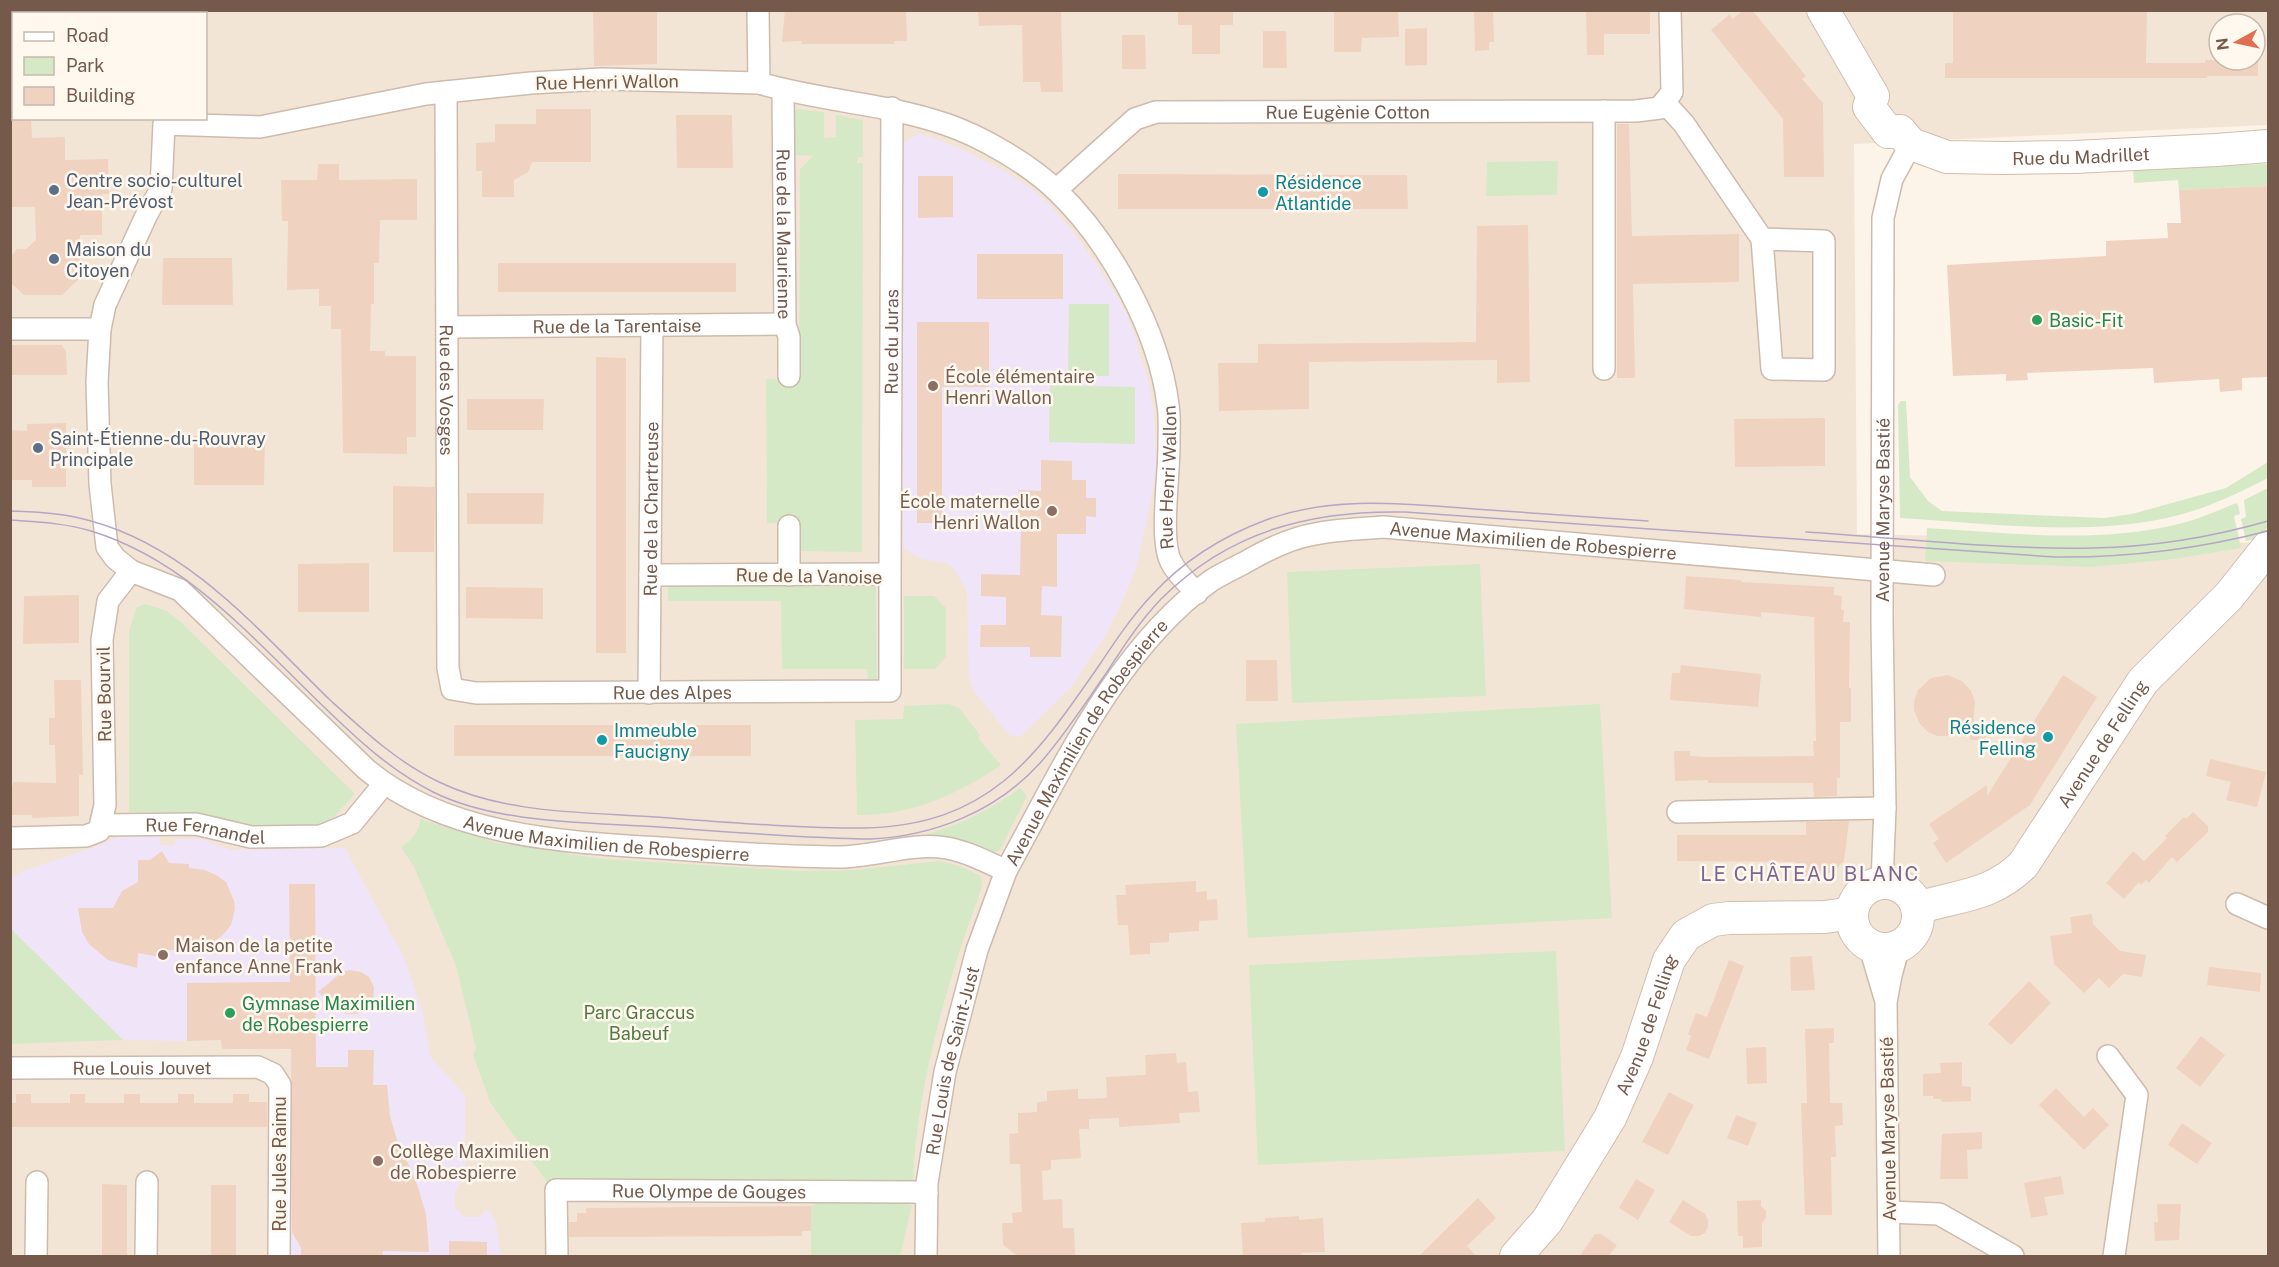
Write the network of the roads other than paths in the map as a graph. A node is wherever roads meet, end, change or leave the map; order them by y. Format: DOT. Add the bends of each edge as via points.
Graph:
graph roads {
  1 [pos="758,10"];
  2 [pos="1670,10"];
  3 [pos="1823,10"];
  4 [pos="759,83"];
  5 [pos="783,90"];
  6 [pos="447,92"];
  7 [pos="1664,102"];
  8 [pos="892,108"];
  9 [pos="1604,111"];
  10 [pos="164,121"];
  11 [pos="1905,137"];
  12 [pos="2268,146"];
  13 [pos="1056,190"];
  14 [pos="1762,239"];
  15 [pos="784,324"];
  16 [pos="652,325"];
  17 [pos="448,327"];
  18 [pos="10,329"];
  19 [pos="100,329"];
  20 [pos="1604,369"];
  21 [pos="789,376"];
  22 [pos="789,526"];
  23 [pos="2268,548"];
  24 [pos="131,570"];
  25 [pos="1882,571"];
  26 [pos="890,574"];
  27 [pos="650,575"];
  28 [pos="789,575"];
  29 [pos="1935,575"];
  30 [pos="1197,593"];
  31 [pos="452,689"];
  32 [pos="890,692"];
  33 [pos="648,693"];
  34 [pos="384,784"];
  35 [pos="1885,808"];
  36 [pos="1678,812"];
  37 [pos="101,825"];
  38 [pos="10,838"];
  39 [pos="1006,871"];
  40 [pos="1882,882"];
  41 [pos="2237,904"];
  42 [pos="1918,908"];
  43 [pos="1852,913"];
  44 [pos="2268,918"];
  45 [pos="1869,944"];
  46 [pos="1899,946"];
  47 [pos="1886,1002"];
  48 [pos="2108,1056"];
  49 [pos="10,1068"];
  50 [pos="273,1074"];
  51 [pos="37,1182"];
  52 [pos="147,1182"];
  53 [pos="927,1193"];
  54 [pos="1889,1212"];
  55 [pos="36,1257"];
  56 [pos="147,1257"];
  57 [pos="279,1257"];
  58 [pos="556,1257"];
  59 [pos="926,1257"];
  60 [pos="1516,1257"];
  61 [pos="1889,1257"];
  62 [pos="2013,1257"];
  63 [pos="2114,1257"];
  1 -- 4 [label="street"];
  2 -- 7 [label="street" via="1672,92"];
  3 -- 11 [label="street, Rue du Madrillet" via="1873,96 1869,107 1888,132"];
  4 -- 5 [label="street, Rue Henri Wallon"];
  4 -- 6 [label="street, Rue Henri Wallon" via="602,79"];
  5 -- 8 [label="street, Rue Henri Wallon"];
  5 -- 15 [label="street, Rue de la Maurienne"];
  6 -- 10 [label="street, Rue Henri Wallon" via="260,127"];
  6 -- 17 [label="street, Rue des Vosges"];
  7 -- 9 [label="street, Rue Eugènie Cotton" via="1660,108"];
  7 -- 14 [label="street" via="1684,124"];
  8 -- 13 [label="street, Rue Henri Wallon" via="985,140"];
  8 -- 26 [label="street, Rue du Juras"];
  9 -- 13 [label="street, Rue Eugènie Cotton" via="1156,112 1135,118"];
  9 -- 20 [label="street"];
  10 -- 19 [label="street, Rue Henri Wallon" via="161,189 105,305"];
  11 -- 12 [label="street, Rue du Madrillet" via="1947,156 2005,158"];
  11 -- 25 [label="street, Avenue Maryse Bastié" via="1883,218"];
  13 -- 30 [label="street, Rue Henri Wallon" via="1088,225 1125,281 1152,339 1168,404 1170,465 1164,542 1171,562"];
  14 -- 14 [label="street" via="1772,369 1824,370 1824,241"];
  15 -- 16 [label="street, Rue de la Tarentaise"];
  15 -- 21 [label="street, Rue de la Maurienne" via="789,338"];
  16 -- 17 [label="street, Rue de la Tarentaise"];
  16 -- 27 [label="street, Rue de la Chartreuse"];
  17 -- 31 [label="street, Rue des Vosges" via="448,668"];
  18 -- 19 [label="street"];
  19 -- 24 [label="street, Rue Henri Wallon" via="100,484 107,547"];
  22 -- 28 [label="street"];
  23 -- 42 [label="street, Avenue de Felling" via="2229,596 2143,681 2018,870 1997,886"];
  24 -- 34 [label="street, Avenue Maximilien de Robespierre" via="180,590"];
  24 -- 37 [label="street, Rue Bourvil" via="108,601 102,640 105,805"];
  25 -- 29 [label="street, Avenue Maximilien de Robespierre"];
  25 -- 30 [label="street, Avenue Maximilien de Robespierre" via="1383,527 1314,534 1267,550"];
  25 -- 35 [label="street, Avenue Maryse Bastié"];
  26 -- 28 [label="street, Rue de la Vanoise"];
  26 -- 32 [label="street, Rue de la Vanoise"];
  27 -- 28 [label="street, Rue de la Vanoise"];
  27 -- 33 [label="street, Rue de la Chartreuse"];
  30 -- 39 [label="street, Avenue Maximilien de Robespierre" via="1173,613 1127,666 1076,742"];
  31 -- 33 [label="street, Rue des Alpes" via="476,693"];
  32 -- 33 [label="street, Rue des Alpes"];
  34 -- 37 [label="street, Rue Fernandel" via="352,822 321,836 251,837 196,824"];
  34 -- 39 [label="street, Avenue Maximilien de Robespierre" via="412,801 503,831 585,843 798,857 854,857 946,848 978,857"];
  35 -- 36 [label="street"];
  35 -- 40 [label="street, Avenue Maryse Bastié"];
  37 -- 38 [label="street, Rue Fernandel" via="99,831 87,836"];
  39 -- 53 [label="street, Rue Louis de Saint-Just" via="977,950 948,1061"];
  40 -- 42 [label="street" via="1909,891"];
  40 -- 43 [label="street" via="1858,896"];
  41 -- 44 [label="street"];
  42 -- 46 [label="street" via="1916,929"];
  43 -- 45 [label="street" via="1857,934"];
  43 -- 60 [label="street, Avenue de Felling" via="1713,920 1686,935 1669,960 1637,1057 1610,1118 1546,1221"];
  45 -- 46 [label="street" via="1885,949"];
  45 -- 47 [label="street, Avenue Maryse Bastié"];
  46 -- 47 [label="street, Avenue Maryse Bastié"];
  47 -- 54 [label="street, Avenue Maryse Bastié"];
  48 -- 63 [label="street" via="2137,1095"];
  49 -- 50 [label="street, Rue Louis Jouvet" via="258,1067"];
  50 -- 57 [label="street, Rue Jules Raimu" via="280,1085"];
  51 -- 55 [label="street"];
  52 -- 56 [label="street"];
  53 -- 58 [label="street, Rue Olympe de Gouges" via="556,1190"];
  53 -- 59 [label="street, Rue Louis de Saint-Just"];
  54 -- 61 [label="street, Avenue Maryse Bastié"];
  54 -- 62 [label="street" via="1938,1214"];
}
